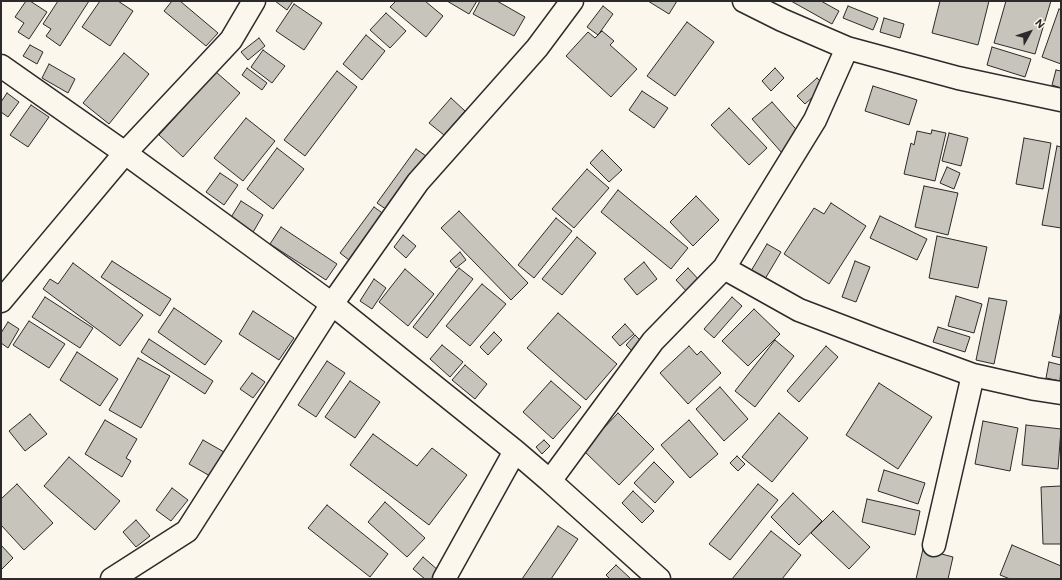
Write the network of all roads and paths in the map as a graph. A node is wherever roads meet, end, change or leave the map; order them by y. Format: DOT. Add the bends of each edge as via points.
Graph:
graph roads {
  1 [pos="254,1"];
  2 [pos="572,1"];
  3 [pos="744,1"];
  4 [pos="847,48"];
  5 [pos="1,66"];
  6 [pos="1061,100"];
  7 [pos="125,153"];
  8 [pos="724,268"];
  9 [pos="1,301"];
  10 [pos="332,304"];
  11 [pos="973,375"];
  12 [pos="1061,393"];
  13 [pos="515,451"];
  14 [pos="550,481"];
  15 [pos="934,545"];
  16 [pos="112,579"];
  17 [pos="444,579"];
  18 [pos="659,579"];
  1 -- 7 [label="street" via="231,40"];
  2 -- 10 [label="street" via="537,48 418,182"];
  3 -- 4 [label="street"];
  4 -- 6 [label="street" via="958,78"];
  4 -- 8 [label="street" via="815,120"];
  5 -- 7 [label="street"];
  7 -- 9 [label="street"];
  7 -- 10 [label="street"];
  8 -- 11 [label="street" via="799,310"];
  8 -- 14 [label="street" via="653,341"];
  10 -- 13 [label="street"];
  10 -- 16 [label="street" via="187,531"];
  11 -- 12 [label="street"];
  11 -- 15 [label="street"];
  13 -- 14 [label="street"];
  13 -- 17 [label="street"];
  14 -- 18 [label="street"];
}
